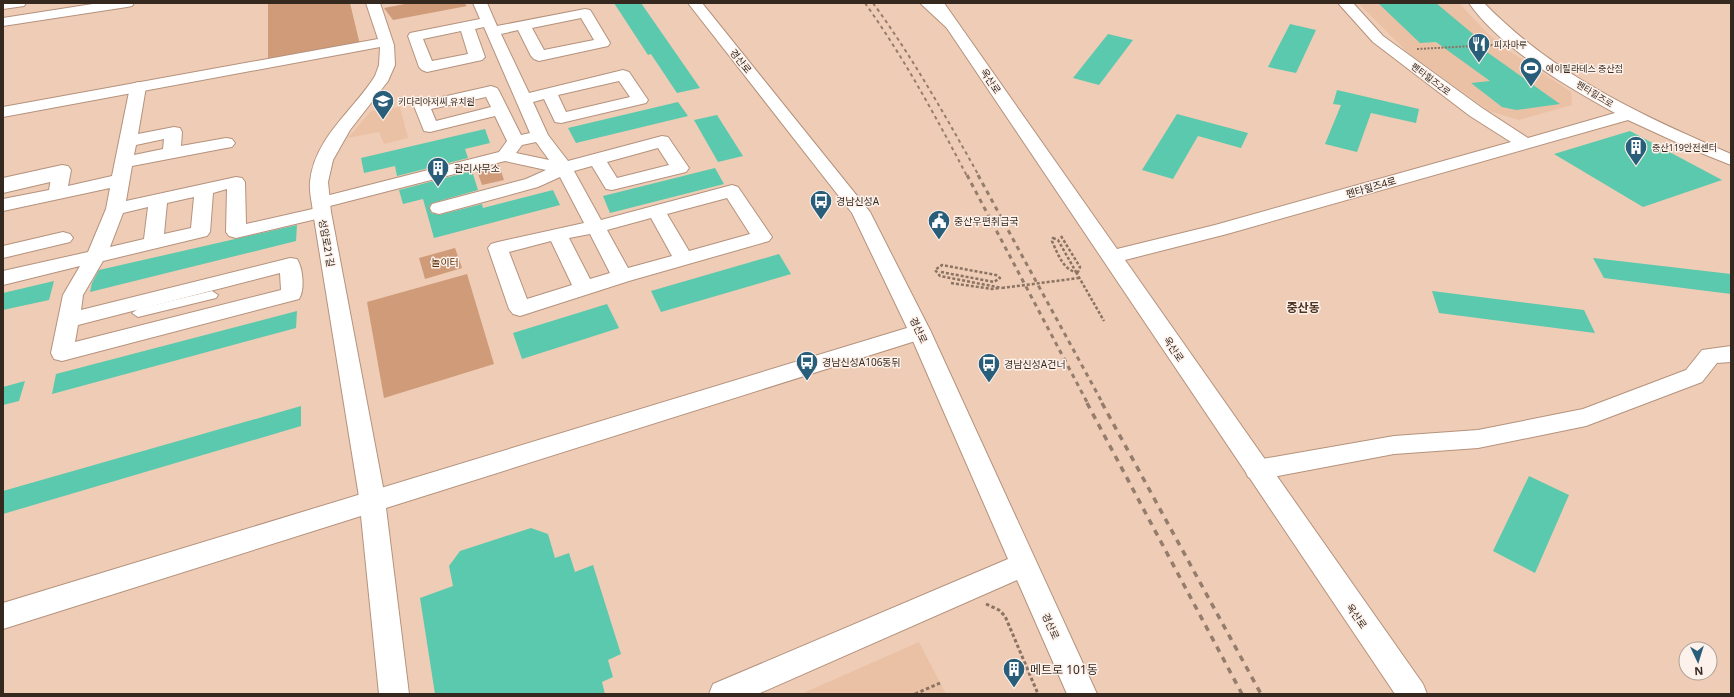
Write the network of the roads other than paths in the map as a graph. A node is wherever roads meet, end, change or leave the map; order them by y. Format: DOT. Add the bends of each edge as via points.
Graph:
graph roads {
  1 [pos="19,3"];
  2 [pos="127,3"];
  3 [pos="376,3"];
  4 [pos="480,3"];
  5 [pos="694,3"];
  6 [pos="927,3"];
  7 [pos="937,3"];
  8 [pos="1345,3"];
  9 [pos="1476,3"];
  10 [pos="3,5"];
  11 [pos="97,5"];
  12 [pos="3,22"];
  13 [pos="523,25"];
  14 [pos="467,26"];
  15 [pos="490,26"];
  16 [pos="953,26"];
  17 [pos="385,42"];
  18 [pos="138,87"];
  19 [pos="549,93"];
  20 [pos="524,99"];
  21 [pos="501,110"];
  22 [pos="3,112"];
  23 [pos="1630,114"];
  24 [pos="540,136"];
  25 [pos="128,141"];
  26 [pos="516,141"];
  27 [pos="226,143"];
  28 [pos="1526,144"];
  29 [pos="171,154"];
  30 [pos="505,156"];
  31 [pos="597,159"];
  32 [pos="1731,160"];
  33 [pos="124,162"];
  34 [pos="564,168"];
  35 [pos="121,180"];
  36 [pos="3,183"];
  37 [pos="59,186"];
  38 [pos="204,189"];
  39 [pos="3,190"];
  40 [pos="158,200"];
  41 [pos="3,205"];
  42 [pos="321,207"];
  43 [pos="439,208"];
  44 [pos="116,210"];
  45 [pos="656,211"];
  46 [pos="596,227"];
  47 [pos="557,234"];
  48 [pos="63,238"];
  49 [pos="153,242"];
  50 [pos="3,252"];
  51 [pos="96,256"];
  52 [pos="1111,257"];
  53 [pos="684,259"];
  54 [pos="622,276"];
  55 [pos="3,278"];
  56 [pos="584,288"];
  57 [pos="212,296"];
  58 [pos="138,308"];
  59 [pos="68,320"];
  60 [pos="920,332"];
  61 [pos="136,334"];
  62 [pos="1731,354"];
  63 [pos="1257,470"];
  64 [pos="373,503"];
  65 [pos="1024,565"];
  66 [pos="3,616"];
  67 [pos="394,694"];
  68 [pos="724,694"];
  69 [pos="1082,694"];
  70 [pos="1412,694"];
  1 -- 10 [label="street"];
  2 -- 11 [label="street"];
  3 -- 17 [label="street, 성암로21길"];
  4 -- 15 [label="street"];
  5 -- 60 [label="street, 경산로" via="861,212"];
  6 -- 16 [label="street"];
  7 -- 16 [label="street, 옥산로"];
  8 -- 28 [label="street, 펜타힐즈2로" via="1378,39 1476,112"];
  9 -- 23 [label="street, 펜타힐즈로" via="1490,20 1518,44 1600,98"];
  11 -- 12 [label="street"];
  13 -- 13 [label="street" via="585,13 603,43 538,56"];
  13 -- 15 [label="street"];
  14 -- 15 [label="street"];
  15 -- 20 [label="street"];
  16 -- 52 [label="street, 옥산로"];
  17 -- 18 [label="street"];
  17 -- 42 [label="street, 성암로21길" via="388,58 381,81 345,124 323,164 319,180"];
  18 -- 22 [label="street"];
  18 -- 25 [label="street"];
  19 -- 19 [label="street" via="624,75 640,100 562,118"];
  19 -- 20 [label="street"];
  20 -- 24 [label="street"];
  21 -- 26 [label="street"];
  23 -- 28 [label="street, 펜타힐즈4로"];
  23 -- 32 [label="street, 펜타힐즈로"];
  24 -- 26 [label="street"];
  24 -- 34 [label="street"];
  25 -- 29 [label="street" via="174,132"];
  25 -- 33 [label="street"];
  26 -- 30 [label="street"];
  27 -- 29 [label="street"];
  28 -- 52 [label="street, 펜타힐즈4로" via="1220,230"];
  29 -- 33 [label="street"];
  30 -- 34 [label="street"];
  30 -- 42 [label="street"];
  31 -- 34 [label="street"];
  33 -- 35 [label="street"];
  34 -- 43 [label="street" via="532,183"];
  34 -- 46 [label="street"];
  35 -- 37 [label="street"];
  35 -- 44 [label="street"];
  36 -- 37 [label="street" via="62,170"];
  37 -- 39 [label="lane"];
  37 -- 41 [label="street"];
  38 -- 40 [label="street"];
  38 -- 42 [label="street" via="236,182 236,232"];
  38 -- 49 [label="street" via="200,232"];
  40 -- 44 [label="street"];
  40 -- 49 [label="street"];
  42 -- 64 [label="street, 성암로21길"];
  44 -- 51 [label="street"];
  45 -- 46 [label="street"];
  45 -- 53 [label="street"];
  45 -- 53 [label="street" via="732,191 762,237"];
  46 -- 47 [label="street"];
  46 -- 54 [label="street"];
  47 -- 56 [label="street"];
  47 -- 56 [label="street" via="498,248 520,309"];
  48 -- 50 [label="street"];
  49 -- 51 [label="street"];
  51 -- 55 [label="street"];
  51 -- 59 [label="street" via="73,295"];
  52 -- 63 [label="street, 옥산로"];
  53 -- 54 [label="street"];
  54 -- 56 [label="street"];
  57 -- 58 [label="lane"];
  58 -- 59 [label="street"];
  58 -- 61 [label="street"];
  58 -- 61 [label="street" via="290,264 292,294"];
  59 -- 61 [label="street" via="62,353"];
  60 -- 64 [label="street"];
  60 -- 65 [label="street, 경산로"];
  62 -- 63 [label="street" via="1710,356 1694,376 1586,417 1478,439 1394,445"];
  63 -- 70 [label="street, 옥산로"];
  64 -- 66 [label="street"];
  64 -- 67 [label="street, 성암로21길"];
  65 -- 68 [label="street"];
  65 -- 69 [label="street, 경산로"];
}
